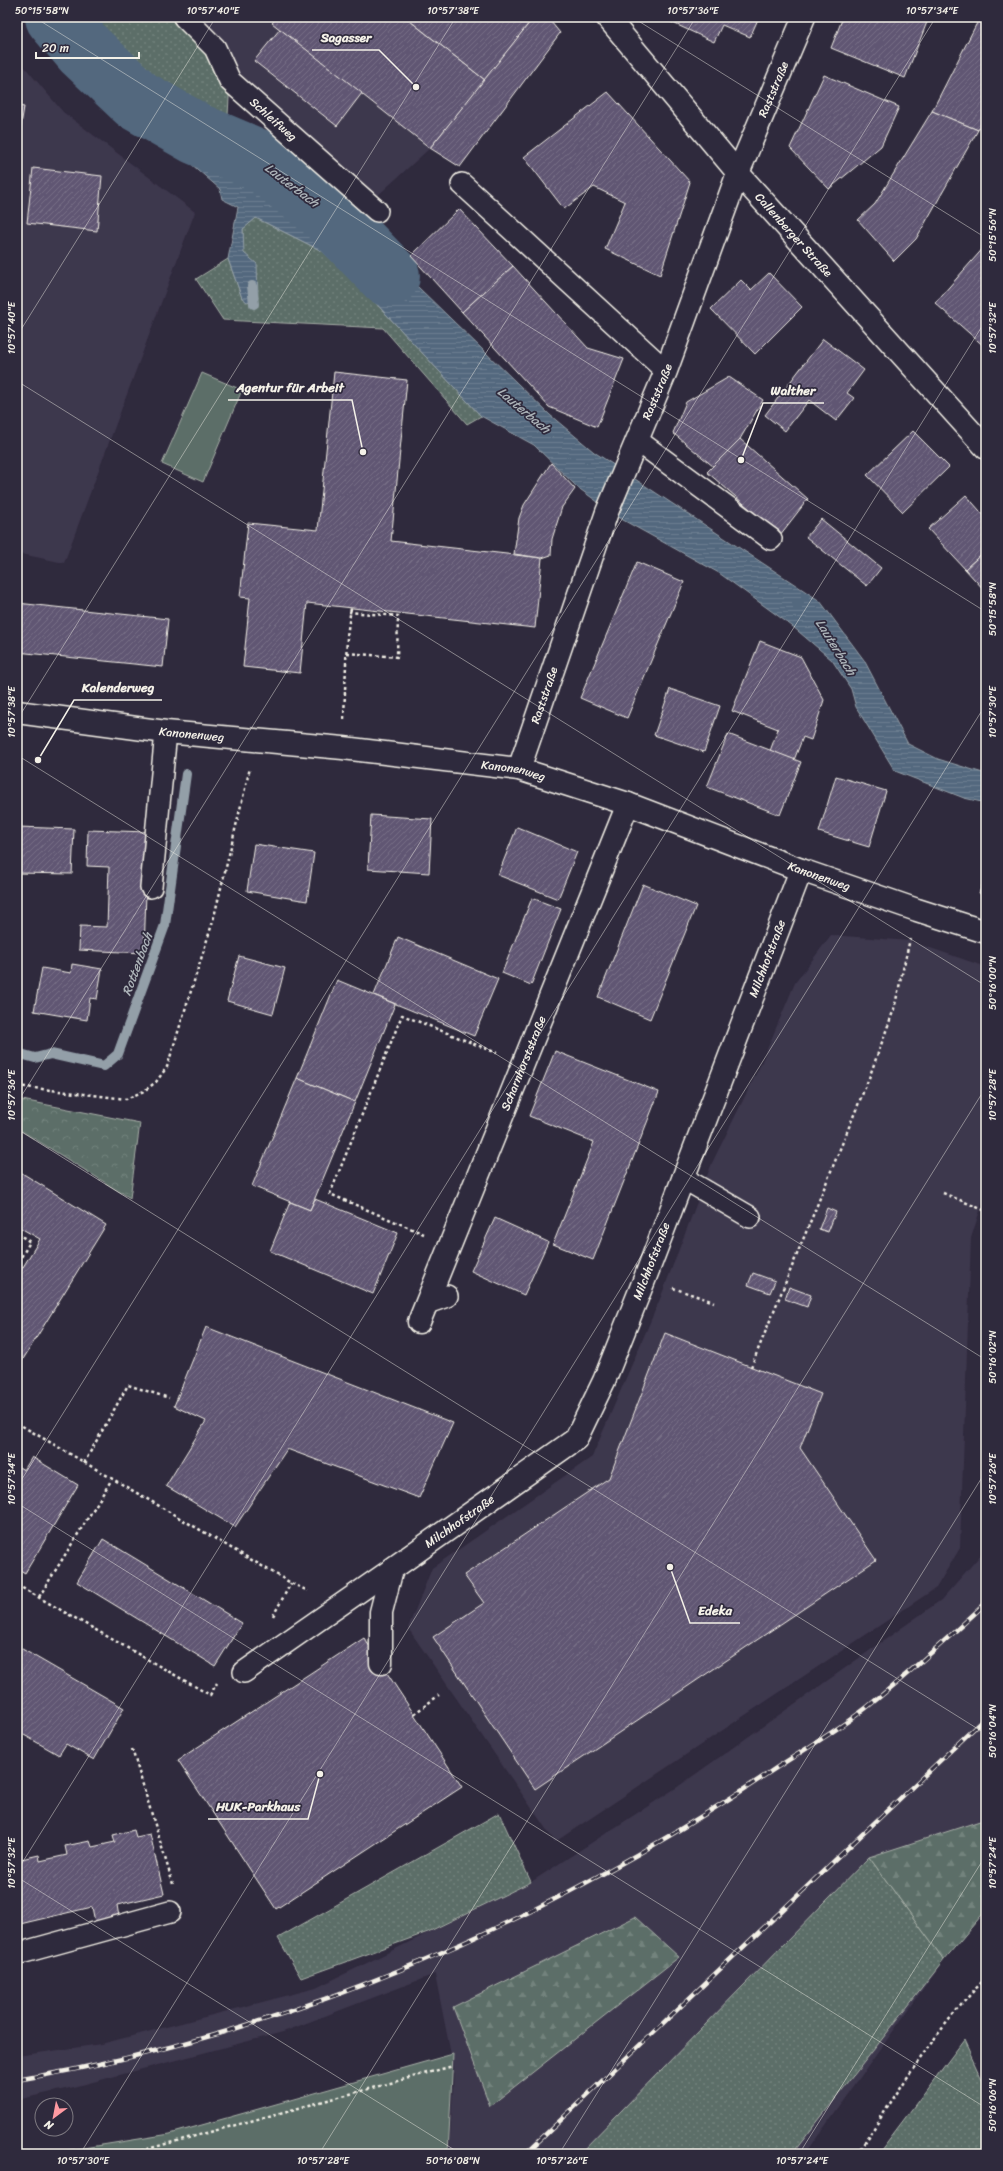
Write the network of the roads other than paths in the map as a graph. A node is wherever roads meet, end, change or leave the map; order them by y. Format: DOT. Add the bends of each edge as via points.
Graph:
graph roads {
  1 [pos="184,17"];
  2 [pos="607,17"];
  3 [pos="804,17"];
  4 [pos="738,173"];
  5 [pos="462,184"];
  6 [pos="377,211"];
  7 [pos="666,371"];
  8 [pos="638,441"];
  9 [pos="986,448"];
  10 [pos="771,539"];
  11 [pos="17,712"];
  12 [pos="166,732"];
  13 [pos="519,769"];
  14 [pos="628,804"];
  15 [pos="801,870"];
  16 [pos="151,887"];
  17 [pos="986,932"];
  18 [pos="684,1178"];
  19 [pos="750,1217"];
  20 [pos="447,1296"];
  21 [pos="423,1313"];
  22 [pos="392,1569"];
  23 [pos="381,1663"];
  24 [pos="244,1672"];
  25 [pos="170,1912"];
  26 [pos="17,1954"];
  1 -- 6 [label="lane, Schleifweg" via="215,48 230,80"];
  2 -- 4 [label="street, Callenberger Straße"];
  3 -- 4 [label="street, Raststraße"];
  4 -- 7 [label="street, Raststraße"];
  4 -- 9 [label="street, Callenberger Straße"];
  5 -- 7 [label="lane"];
  7 -- 8 [label="street, Raststraße"];
  8 -- 10 [label="lane"];
  8 -- 13 [label="street, Raststraße" via="607,512"];
  11 -- 12 [label="street, Kanonenweg"];
  12 -- 13 [label="street, Kanonenweg" via="343,748"];
  12 -- 16 [label="lane"];
  13 -- 14 [label="street, Kanonenweg"];
  14 -- 15 [label="street, Kanonenweg"];
  14 -- 21 [label="street, Scharnhorststraße"];
  15 -- 17 [label="street, Kanonenweg"];
  15 -- 18 [label="street, Milchhofstraße"];
  18 -- 19 [label="lane"];
  18 -- 22 [label="street, Milchhofstraße" via="604,1381 576,1439"];
  20 -- 21 [label="lane"];
  22 -- 23 [label="street" via="381,1612"];
  22 -- 24 [label="lane"];
  25 -- 26 [label="lane"];
}
